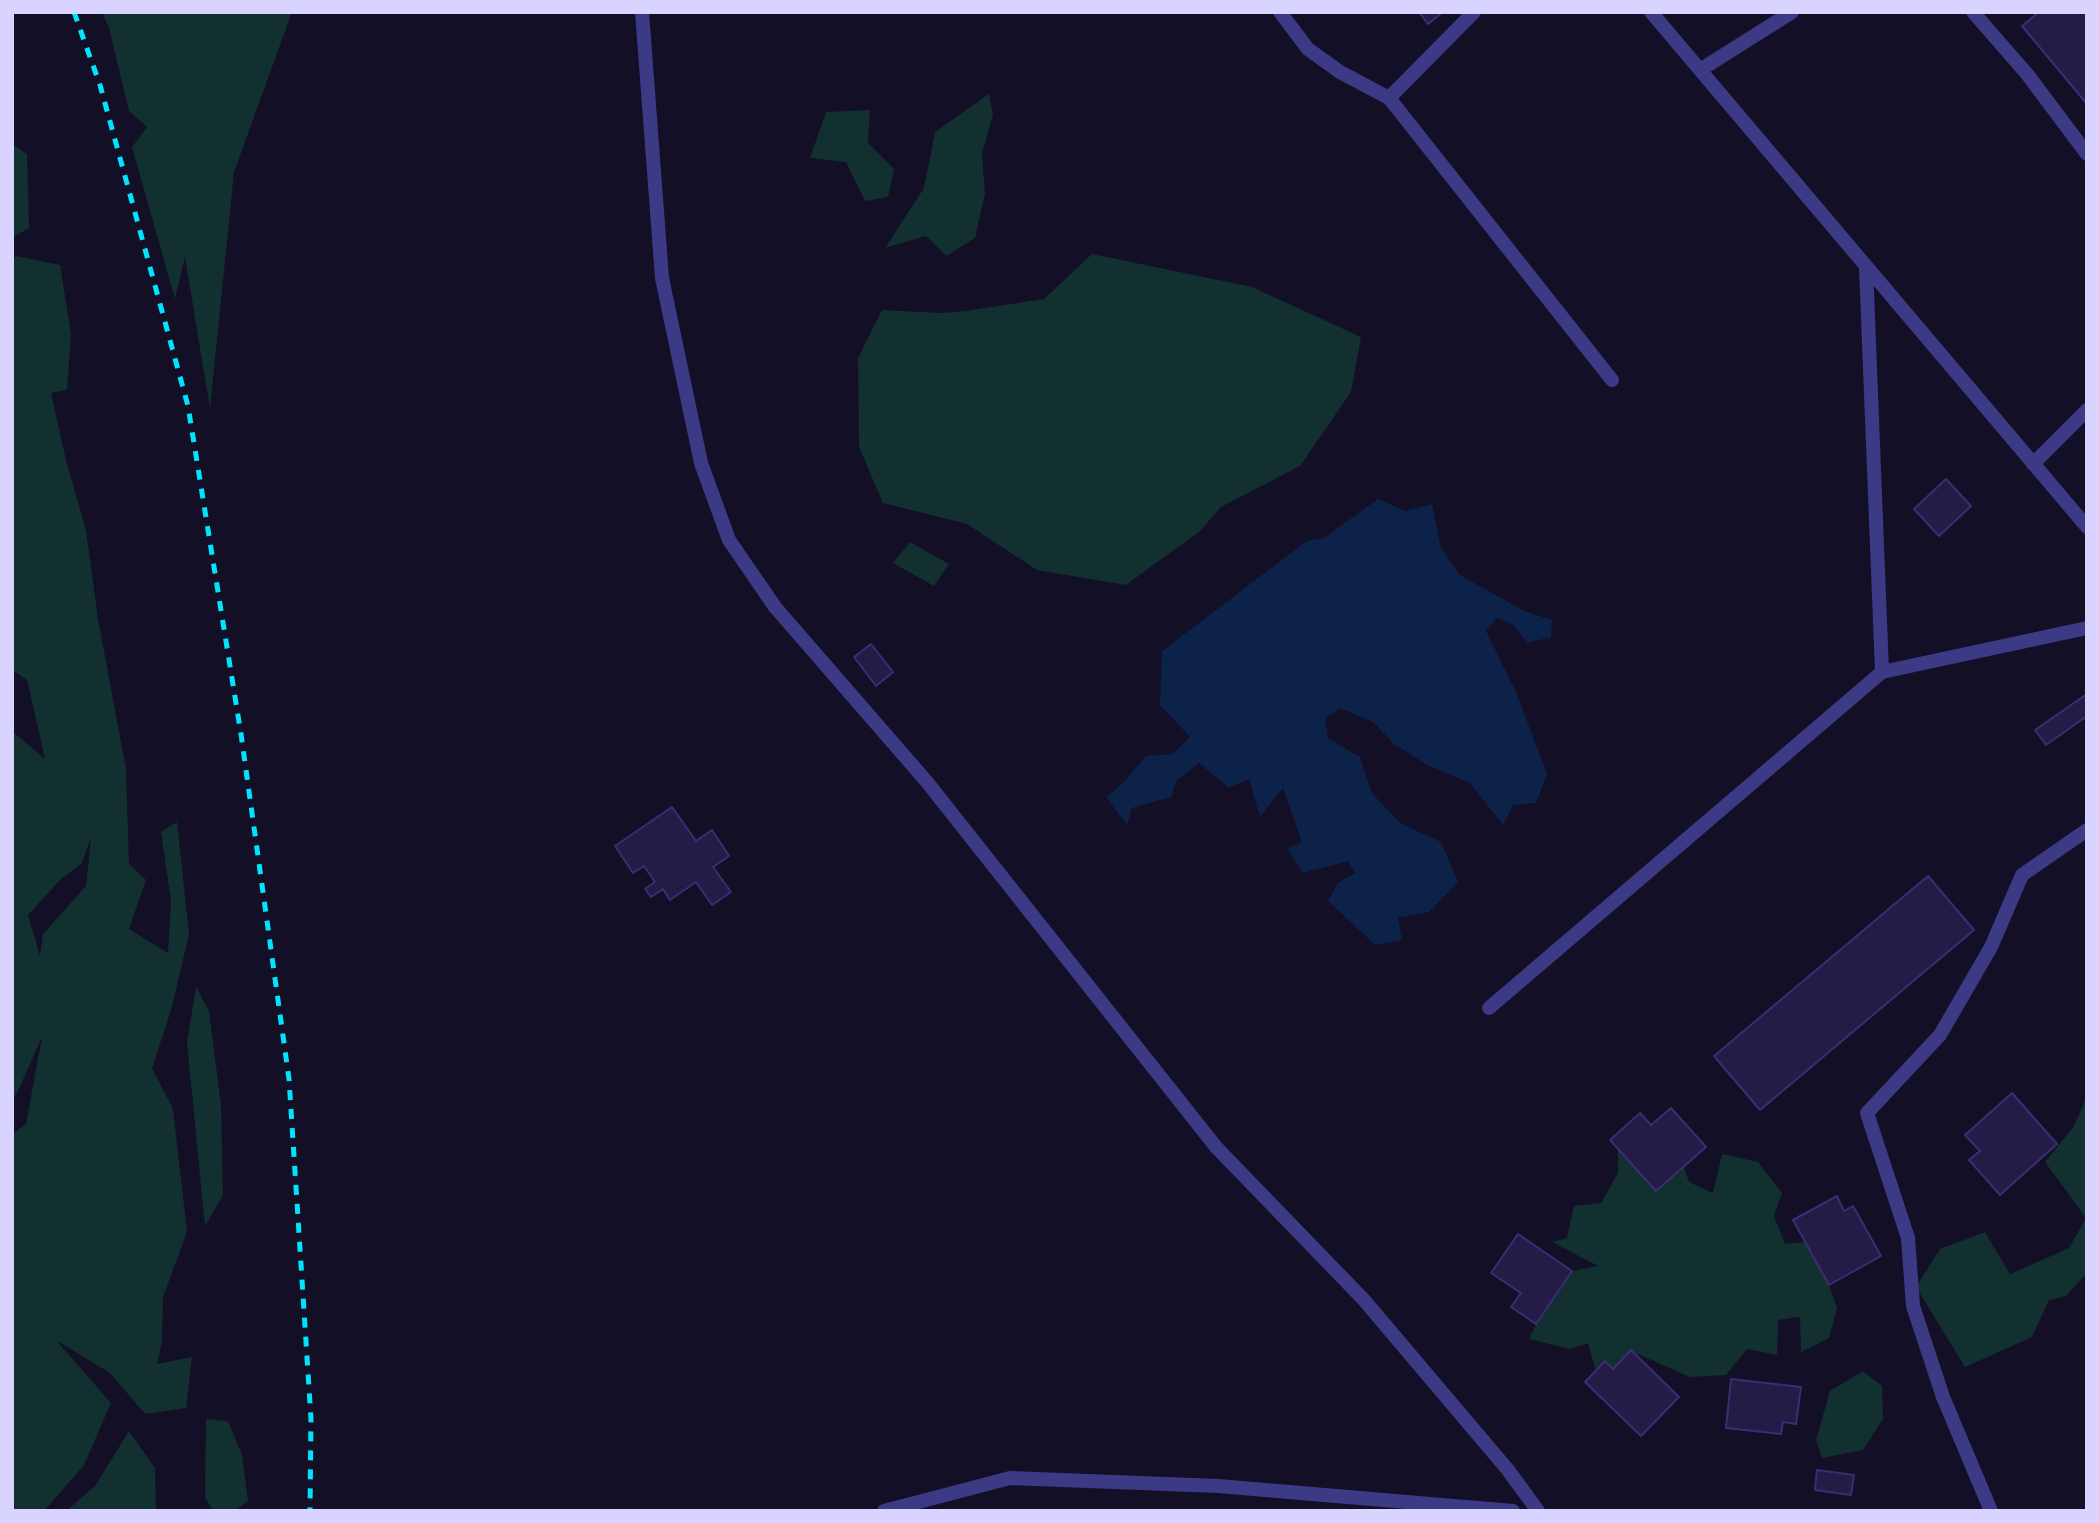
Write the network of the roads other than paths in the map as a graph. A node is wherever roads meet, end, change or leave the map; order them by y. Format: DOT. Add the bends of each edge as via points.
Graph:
graph roads {
  1 [pos="642,12"];
  2 [pos="1280,12"];
  3 [pos="1474,12"];
  4 [pos="1651,12"];
  5 [pos="1792,12"];
  6 [pos="1973,12"];
  7 [pos="1700,70"];
  8 [pos="1389,98"];
  9 [pos="2087,154"];
  10 [pos="1866,267"];
  11 [pos="1612,380"];
  12 [pos="2087,410"];
  13 [pos="2034,464"];
  14 [pos="2087,527"];
  15 [pos="2087,628"];
  16 [pos="1882,672"];
  17 [pos="2087,830"];
  18 [pos="1489,1008"];
  19 [pos="884,1511"];
  20 [pos="1513,1511"];
  21 [pos="1538,1511"];
  22 [pos="1991,1511"];
  1 -- 21 [label="lane" via="662,278 701,463 729,540 775,607 927,782 1216,1147 1364,1300"];
  2 -- 8 [label="lane" via="1308,48 1340,72"];
  3 -- 8 [label="lane"];
  4 -- 7 [label="lane"];
  5 -- 7 [label="lane"];
  6 -- 9 [label="lane"];
  7 -- 10 [label="lane"];
  8 -- 11 [label="lane"];
  10 -- 13 [label="lane"];
  10 -- 16 [label="lane"];
  12 -- 13 [label="lane"];
  13 -- 14 [label="lane"];
  15 -- 16 [label="lane"];
  16 -- 18 [label="lane"];
  17 -- 22 [label="lane" via="2022,875 1991,947 1940,1035 1867,1113 1908,1238 1913,1306 1943,1397"];
  19 -- 20 [label="lane" via="1010,1478 1219,1486"];
}
